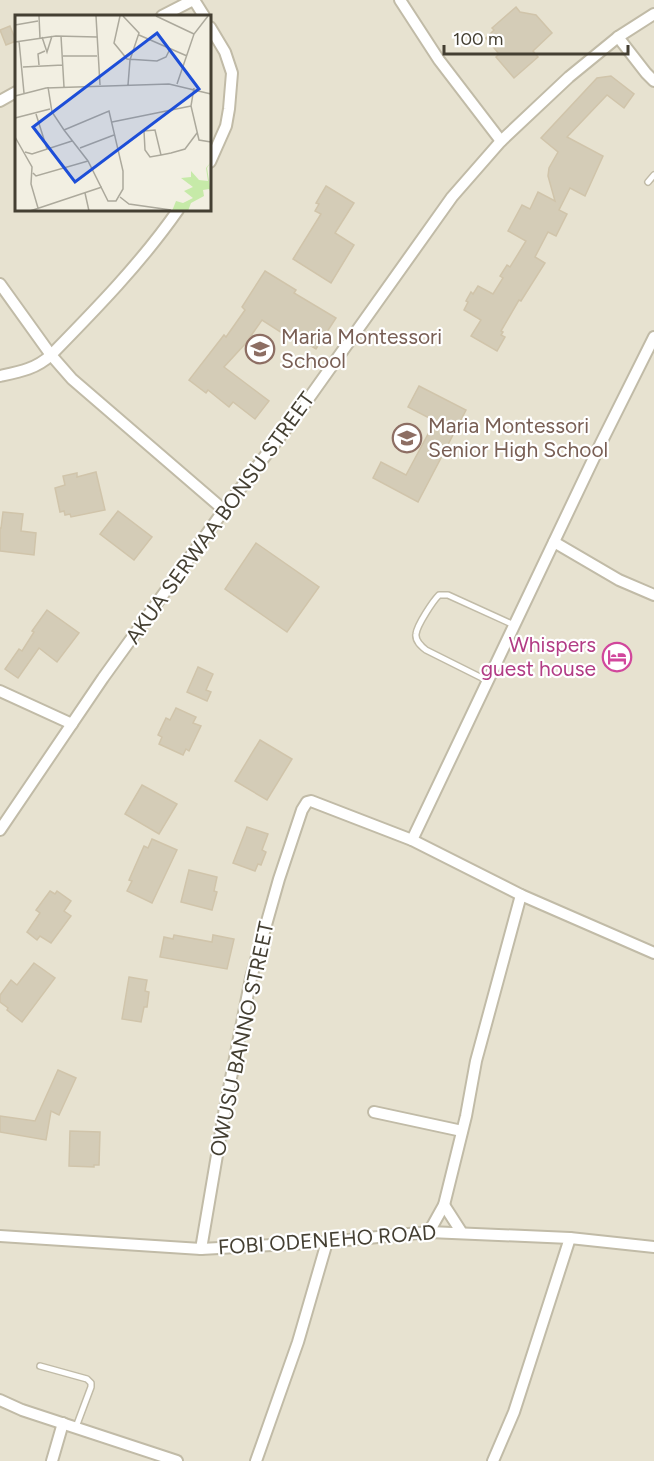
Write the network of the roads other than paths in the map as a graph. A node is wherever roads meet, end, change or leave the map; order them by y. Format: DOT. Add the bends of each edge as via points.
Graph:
graph roads {
  1 [pos="194,0"];
  2 [pos="400,0"];
  3 [pos="654,14"];
  4 [pos="164,15"];
  5 [pos="203,15"];
  6 [pos="212,30"];
  7 [pos="618,38"];
  8 [pos="654,81"];
  9 [pos="15,93"];
  10 [pos="0,101"];
  11 [pos="501,141"];
  12 [pos="212,158"];
  13 [pos="654,175"];
  14 [pos="648,182"];
  15 [pos="177,212"];
  16 [pos="0,284"];
  17 [pos="654,337"];
  18 [pos="51,355"];
  19 [pos="0,376"];
  20 [pos="224,510"];
  21 [pos="554,542"];
  22 [pos="654,595"];
  23 [pos="514,626"];
  24 [pos="488,681"];
  25 [pos="0,691"];
  26 [pos="72,724"];
  27 [pos="0,830"];
  28 [pos="412,840"];
  29 [pos="521,895"];
  30 [pos="654,953"];
  31 [pos="374,1112"];
  32 [pos="462,1131"];
  33 [pos="444,1204"];
  34 [pos="429,1232"];
  35 [pos="462,1233"];
  36 [pos="0,1236"];
  37 [pos="570,1238"];
  38 [pos="327,1242"];
  39 [pos="654,1247"];
  40 [pos="201,1249"];
  41 [pos="40,1366"];
  42 [pos="0,1400"];
  43 [pos="63,1423"];
  44 [pos="76,1427"];
  45 [pos="52,1461"];
  46 [pos="177,1461"];
  47 [pos="256,1461"];
  48 [pos="493,1461"];
  1 -- 4 [label="street"];
  1 -- 5 [label="street"];
  2 -- 11 [label="street" via="439,60"];
  3 -- 7 [label="street, AKUA SERWAA BONSU STREET"];
  6 -- 12 [label="street" via="232,73 226,126"];
  7 -- 8 [label="street"];
  7 -- 11 [label="street, AKUA SERWAA BONSU STREET" via="568,76"];
  9 -- 10 [label="street"];
  11 -- 20 [label="street, AKUA SERWAA BONSU STREET" via="452,196 304,405"];
  13 -- 14 [label="lane"];
  15 -- 18 [label="street" via="121,282"];
  16 -- 18 [label="street"];
  17 -- 21 [label="street"];
  18 -- 19 [label="street" via="23,372"];
  18 -- 20 [label="street" via="87,393"];
  20 -- 26 [label="street, AKUA SERWAA BONSU STREET"];
  21 -- 22 [label="street" via="619,580"];
  21 -- 23 [label="street"];
  23 -- 24 [label="street"];
  23 -- 24 [label="lane" via="448,595 439,595 430,604 416,633 418,643 426,651"];
  24 -- 28 [label="street"];
  25 -- 26 [label="street"];
  26 -- 27 [label="street, AKUA SERWAA BONSU STREET"];
  28 -- 29 [label="street"];
  28 -- 40 [label="street, OWUSU BANNO STREET" via="309,801 304,805 251,978"];
  29 -- 30 [label="street"];
  29 -- 32 [label="street" via="476,1061"];
  31 -- 32 [label="street"];
  32 -- 33 [label="street"];
  33 -- 34 [label="street"];
  33 -- 35 [label="street"];
  34 -- 35 [label="street, FOBI ODENEHO ROAD"];
  34 -- 38 [label="street, FOBI ODENEHO ROAD"];
  35 -- 37 [label="street, FOBI ODENEHO ROAD"];
  36 -- 40 [label="street, FOBI ODENEHO ROAD"];
  37 -- 39 [label="street, FOBI ODENEHO ROAD"];
  37 -- 48 [label="street" via="514,1412"];
  38 -- 40 [label="street, FOBI ODENEHO ROAD"];
  38 -- 47 [label="street" via="298,1342"];
  41 -- 44 [label="lane" via="91,1383"];
  42 -- 43 [label="street"];
  43 -- 44 [label="street"];
  43 -- 45 [label="street"];
  44 -- 46 [label="street"];
}
